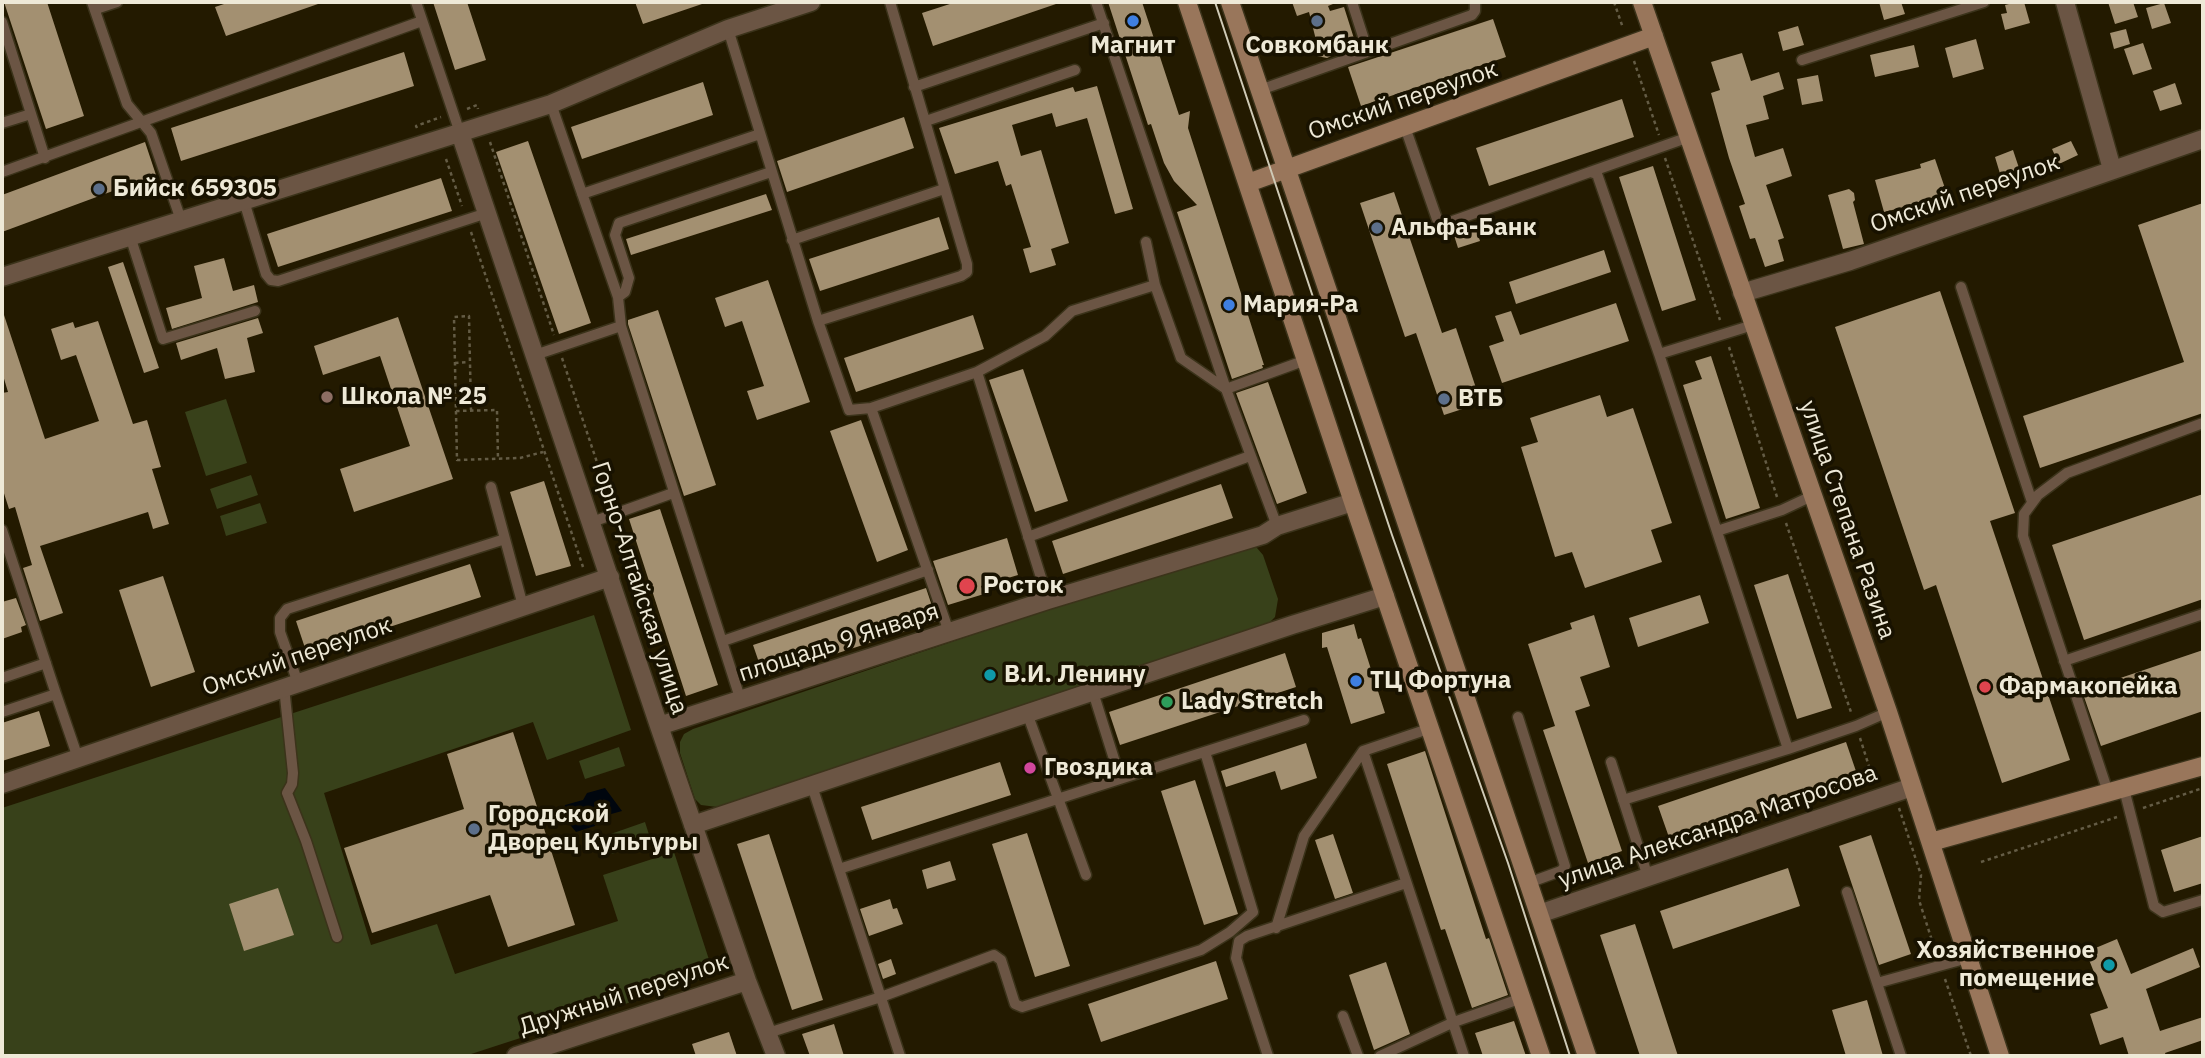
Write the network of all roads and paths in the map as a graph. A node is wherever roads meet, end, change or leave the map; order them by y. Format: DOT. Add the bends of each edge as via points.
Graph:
graph roads {
  1 [pos="117,2"];
  2 [pos="416,2"];
  3 [pos="811,2"];
  4 [pos="890,2"];
  5 [pos="1096,2"];
  6 [pos="1187,2"];
  7 [pos="1230,2"];
  8 [pos="1352,2"];
  9 [pos="1475,2"];
  10 [pos="1614,2"];
  11 [pos="1642,2"];
  12 [pos="1983,2"];
  13 [pos="2065,2"];
  14 [pos="94,5"];
  15 [pos="422,21"];
  16 [pos="2,22"];
  17 [pos="1104,23"];
  18 [pos="728,29"];
  19 [pos="1654,36"];
  20 [pos="1630,46"];
  21 [pos="1368,52"];
  22 [pos="1802,60"];
  23 [pos="1075,70"];
  24 [pos="914,87"];
  25 [pos="1260,90"];
  26 [pos="551,104"];
  27 [pos="461,111"];
  28 [pos="31,114"];
  29 [pos="480,114"];
  30 [pos="926,121"];
  31 [pos="2,123"];
  32 [pos="141,123"];
  33 [pos="1405,127"];
  34 [pos="460,133"];
  35 [pos="760,134"];
  36 [pos="1689,137"];
  37 [pos="2203,139"];
  38 [pos="490,145"];
  39 [pos="1663,148"];
  40 [pos="45,158"];
  41 [pos="446,159"];
  42 [pos="1287,168"];
  43 [pos="2112,169"];
  44 [pos="2,172"];
  45 [pos="771,172"];
  46 [pos="1590,172"];
  47 [pos="1248,183"];
  48 [pos="944,189"];
  49 [pos="582,194"];
  50 [pos="244,201"];
  51 [pos="487,213"];
  52 [pos="181,220"];
  53 [pos="467,220"];
  54 [pos="130,236"];
  55 [pos="792,240"];
  56 [pos="1146,242"];
  57 [pos="2,277"];
  58 [pos="1155,285"];
  59 [pos="1961,287"];
  60 [pos="1742,293"];
  61 [pos="618,297"];
  62 [pos="255,311"];
  63 [pos="818,321"];
  64 [pos="1753,325"];
  65 [pos="621,326"];
  66 [pos="1724,333"];
  67 [pos="558,347"];
  68 [pos="1659,354"];
  69 [pos="535,355"];
  70 [pos="1306,360"];
  71 [pos="470,362"];
  72 [pos="455,363"];
  73 [pos="977,372"];
  74 [pos="1226,389"];
  75 [pos="871,408"];
  76 [pos="471,410"];
  77 [pos="456,411"];
  78 [pos="2203,423"];
  79 [pos="543,452"];
  80 [pos="1250,456"];
  81 [pos="498,459"];
  82 [pos="491,487"];
  83 [pos="673,493"];
  84 [pos="1814,495"];
  85 [pos="1353,502"];
  86 [pos="2032,502"];
  87 [pos="1782,510"];
  88 [pos="615,514"];
  89 [pos="592,522"];
  90 [pos="1277,526"];
  91 [pos="2,530"];
  92 [pos="1717,531"];
  93 [pos="1028,537"];
  94 [pos="505,538"];
  95 [pos="929,570"];
  96 [pos="610,577"];
  97 [pos="589,584"];
  98 [pos="1385,596"];
  99 [pos="1048,600"];
  100 [pos="523,606"];
  101 [pos="2203,614"];
  102 [pos="949,632"];
  103 [pos="723,641"];
  104 [pos="2064,661"];
  105 [pos="46,663"];
  106 [pos="2,678"];
  107 [pos="291,685"];
  108 [pos="1093,692"];
  109 [pos="56,694"];
  110 [pos="741,701"];
  111 [pos="2,712"];
  112 [pos="1888,712"];
  113 [pos="1027,713"];
  114 [pos="1518,717"];
  115 [pos="1304,720"];
  116 [pos="659,726"];
  117 [pos="1856,726"];
  118 [pos="1431,728"];
  119 [pos="1788,749"];
  120 [pos="1363,751"];
  121 [pos="1205,752"];
  122 [pos="78,758"];
  123 [pos="1611,762"];
  124 [pos="2203,766"];
  125 [pos="1120,778"];
  126 [pos="2,784"];
  127 [pos="812,786"];
  128 [pos="1912,787"];
  129 [pos="2203,788"];
  130 [pos="2116,791"];
  131 [pos="1058,798"];
  132 [pos="1880,799"];
  133 [pos="1623,800"];
  134 [pos="2130,812"];
  135 [pos="693,825"];
  136 [pos="1931,842"];
  137 [pos="1981,862"];
  138 [pos="839,869"];
  139 [pos="1086,875"];
  140 [pos="1648,877"];
  141 [pos="1406,883"];
  142 [pos="1528,883"];
  143 [pos="1847,892"];
  144 [pos="2203,900"];
  145 [pos="1539,914"];
  146 [pos="1276,928"];
  147 [pos="337,937"];
  148 [pos="1968,958"];
  149 [pos="1940,965"];
  150 [pos="747,981"];
  151 [pos="1877,983"];
  152 [pos="881,997"];
  153 [pos="1522,998"];
  154 [pos="1343,1016"];
  155 [pos="1454,1022"];
  156 [pos="768,1033"];
  157 [pos="516,1056"];
  158 [pos="776,1056"];
  159 [pos="900,1056"];
  160 [pos="1268,1056"];
  161 [pos="1358,1056"];
  162 [pos="1380,1056"];
  163 [pos="1464,1056"];
  164 [pos="1541,1056"];
  165 [pos="1587,1056"];
  166 [pos="1901,1056"];
  167 [pos="1971,1056"];
  168 [pos="2000,1056"];
  1 -- 14 [label="lane"];
  2 -- 15 [label="lane"];
  3 -- 18 [label="street"];
  4 -- 24 [label="lane"];
  5 -- 17 [label="lane"];
  6 -- 47 [label="main road"];
  7 -- 25 [label="main road"];
  8 -- 21 [label="lane"];
  9 -- 21 [label="lane" via="1472,15"];
  10 -- 20 [label="path"];
  11 -- 19 [label="main road, улица Степана Разина"];
  12 -- 22 [label="lane"];
  13 -- 43 [label="street"];
  14 -- 32 [label="lane" via="127,104"];
  15 -- 32 [label="lane"];
  15 -- 34 [label="lane"];
  16 -- 28 [label="lane"];
  17 -- 24 [label="lane"];
  17 -- 74 [label="lane"];
  18 -- 26 [label="street"];
  18 -- 35 [label="lane"];
  19 -- 20 [label="main road, Омский переулок"];
  19 -- 36 [label="main road, улица Степана Разина"];
  20 -- 33 [label="main road, Омский переулок"];
  20 -- 39 [label="path"];
  21 -- 25 [label="lane"];
  23 -- 30 [label="lane"];
  24 -- 30 [label="lane"];
  25 -- 42 [label="main road"];
  26 -- 34 [label="street"];
  26 -- 49 [label="lane"];
  27 -- 29 [label="path" via="477,105"];
  28 -- 31 [label="lane"];
  28 -- 40 [label="lane"];
  30 -- 48 [label="lane"];
  32 -- 40 [label="lane"];
  32 -- 52 [label="lane" via="151,134"];
  33 -- 42 [label="main road, Омский переулок"];
  33 -- 46 [label="lane" via="1441,222"];
  34 -- 50 [label="street"];
  34 -- 51 [label="street, Горно-Алтайская улица"];
  35 -- 45 [label="lane"];
  35 -- 49 [label="lane"];
  36 -- 39 [label="lane"];
  36 -- 60 [label="main road, улица Степана Разина"];
  37 -- 43 [label="street, Омский переулок"];
  38 -- 67 [label="path"];
  39 -- 46 [label="lane"];
  39 -- 66 [label="path"];
  40 -- 44 [label="lane"];
  41 -- 53 [label="path"];
  42 -- 47 [label="main road, Омский переулок"];
  42 -- 142 [label="main road"];
  43 -- 60 [label="street, Омский переулок" via="1850,261"];
  45 -- 55 [label="lane"];
  45 -- 61 [label="lane" via="619,223 615,235 629,278 625,292"];
  46 -- 68 [label="lane" via="1600,177"];
  47 -- 70 [label="main road"];
  48 -- 55 [label="lane"];
  48 -- 63 [label="lane" via="967,272"];
  49 -- 61 [label="lane"];
  50 -- 52 [label="street"];
  50 -- 53 [label="lane" via="266,274 278,281"];
  51 -- 53 [label="lane"];
  51 -- 69 [label="street, Горно-Алтайская улица"];
  52 -- 54 [label="street"];
  53 -- 79 [label="path"];
  54 -- 57 [label="street"];
  54 -- 62 [label="lane" via="163,339"];
  55 -- 63 [label="lane"];
  56 -- 58 [label="lane"];
  58 -- 73 [label="lane" via="1072,311 1045,335"];
  58 -- 74 [label="lane" via="1181,358"];
  59 -- 86 [label="lane"];
  60 -- 64 [label="main road, улица Степана Разина"];
  61 -- 65 [label="lane"];
  63 -- 75 [label="lane" via="849,410"];
  64 -- 66 [label="lane"];
  64 -- 84 [label="main road, улица Степана Разина"];
  65 -- 67 [label="lane"];
  65 -- 83 [label="lane"];
  66 -- 68 [label="lane"];
  66 -- 87 [label="path"];
  67 -- 69 [label="lane"];
  67 -- 88 [label="path"];
  68 -- 92 [label="lane"];
  69 -- 89 [label="street, Горно-Алтайская улица"];
  70 -- 74 [label="lane"];
  70 -- 85 [label="main road"];
  71 -- 72 [label="path"];
  71 -- 72 [label="path" via="469,316 461,316 454,317"];
  71 -- 76 [label="path"];
  72 -- 77 [label="path"];
  73 -- 75 [label="lane"];
  73 -- 93 [label="lane"];
  74 -- 80 [label="lane"];
  75 -- 95 [label="lane"];
  76 -- 77 [label="path"];
  76 -- 81 [label="path" via="497,410"];
  77 -- 81 [label="path" via="457,460"];
  78 -- 86 [label="lane" via="2067,473"];
  79 -- 81 [label="path"];
  79 -- 97 [label="path"];
  80 -- 90 [label="lane"];
  80 -- 93 [label="lane"];
  82 -- 94 [label="lane"];
  83 -- 88 [label="lane"];
  83 -- 103 [label="lane"];
  84 -- 87 [label="lane"];
  84 -- 112 [label="main road, улица Степана Разина"];
  85 -- 90 [label="street, площадь 9 Января"];
  85 -- 98 [label="main road"];
  86 -- 104 [label="lane" via="2024,514 2023,536"];
  87 -- 92 [label="lane"];
  87 -- 117 [label="path"];
  88 -- 89 [label="lane"];
  89 -- 96 [label="street, Горно-Алтайская улица"];
  90 -- 99 [label="street, площадь 9 Января" via="1263,535"];
  91 -- 105 [label="lane"];
  92 -- 119 [label="lane"];
  93 -- 99 [label="lane"];
  94 -- 100 [label="lane"];
  94 -- 107 [label="lane" via="286,609 279,632"];
  95 -- 102 [label="lane"];
  95 -- 103 [label="lane"];
  96 -- 97 [label="street, Омский переулок"];
  96 -- 116 [label="street, Горно-Алтайская улица"];
  97 -- 100 [label="street, Омский переулок"];
  98 -- 108 [label="street"];
  98 -- 118 [label="main road"];
  99 -- 102 [label="street, площадь 9 Января"];
  100 -- 107 [label="street, Омский переулок"];
  101 -- 104 [label="lane"];
  102 -- 110 [label="street, площадь 9 Января"];
  103 -- 110 [label="lane"];
  104 -- 130 [label="lane"];
  105 -- 106 [label="lane"];
  105 -- 109 [label="lane"];
  107 -- 122 [label="street, Омский переулок"];
  107 -- 147 [label="lane" via="293,773 287,793"];
  108 -- 113 [label="street"];
  108 -- 125 [label="lane"];
  109 -- 111 [label="lane"];
  109 -- 122 [label="lane"];
  110 -- 116 [label="street, площадь 9 Января"];
  112 -- 117 [label="lane"];
  112 -- 128 [label="main road, улица Степана Разина"];
  113 -- 127 [label="street"];
  113 -- 131 [label="lane"];
  114 -- 142 [label="lane" via="1565,866"];
  115 -- 121 [label="lane"];
  116 -- 135 [label="street, Горно-Алтайская улица"];
  117 -- 119 [label="lane"];
  117 -- 132 [label="path"];
  118 -- 120 [label="lane"];
  118 -- 153 [label="main road"];
  119 -- 133 [label="lane"];
  120 -- 141 [label="lane"];
  120 -- 146 [label="lane" via="1304,836"];
  121 -- 125 [label="lane"];
  121 -- 152 [label="lane" via="1253,912 1230,932 1201,950 1022,1007 1015,1004 1000,958 994,955"];
  122 -- 126 [label="street, Омский переулок"];
  123 -- 133 [label="lane"];
  124 -- 130 [label="main road"];
  125 -- 131 [label="lane"];
  127 -- 135 [label="street"];
  127 -- 138 [label="lane"];
  128 -- 132 [label="street, улица Александра Матросова"];
  128 -- 136 [label="main road, улица Степана Разина"];
  129 -- 134 [label="path"];
  130 -- 134 [label="lane"];
  130 -- 136 [label="main road"];
  131 -- 138 [label="lane"];
  131 -- 139 [label="lane"];
  132 -- 140 [label="street, улица Александра Матросова"];
  132 -- 149 [label="path" via="1884,811 1898,806 1921,875 1919,900"];
  133 -- 140 [label="lane"];
  134 -- 137 [label="path"];
  134 -- 144 [label="lane" via="2154,906 2163,912"];
  135 -- 150 [label="street, Горно-Алтайская улица"];
  136 -- 148 [label="main road, улица Степана Разина"];
  138 -- 152 [label="lane"];
  140 -- 145 [label="street, улица Александра Матросова"];
  141 -- 146 [label="lane"];
  141 -- 155 [label="lane"];
  142 -- 145 [label="main road"];
  143 -- 151 [label="lane"];
  145 -- 165 [label="main road"];
  146 -- 160 [label="lane" via="1239,941 1236,958"];
  148 -- 149 [label="lane"];
  148 -- 168 [label="main road, улица Степана Разина"];
  149 -- 151 [label="lane"];
  149 -- 167 [label="path"];
  150 -- 156 [label="street, Горно-Алтайская улица"];
  150 -- 157 [label="street, Дружный переулок"];
  151 -- 166 [label="lane"];
  152 -- 156 [label="lane"];
  152 -- 159 [label="lane"];
  153 -- 155 [label="lane"];
  153 -- 164 [label="main road"];
  154 -- 161 [label="lane"];
  155 -- 162 [label="lane"];
  155 -- 163 [label="lane"];
  156 -- 158 [label="street, Горно-Алтайская улица"];
}
